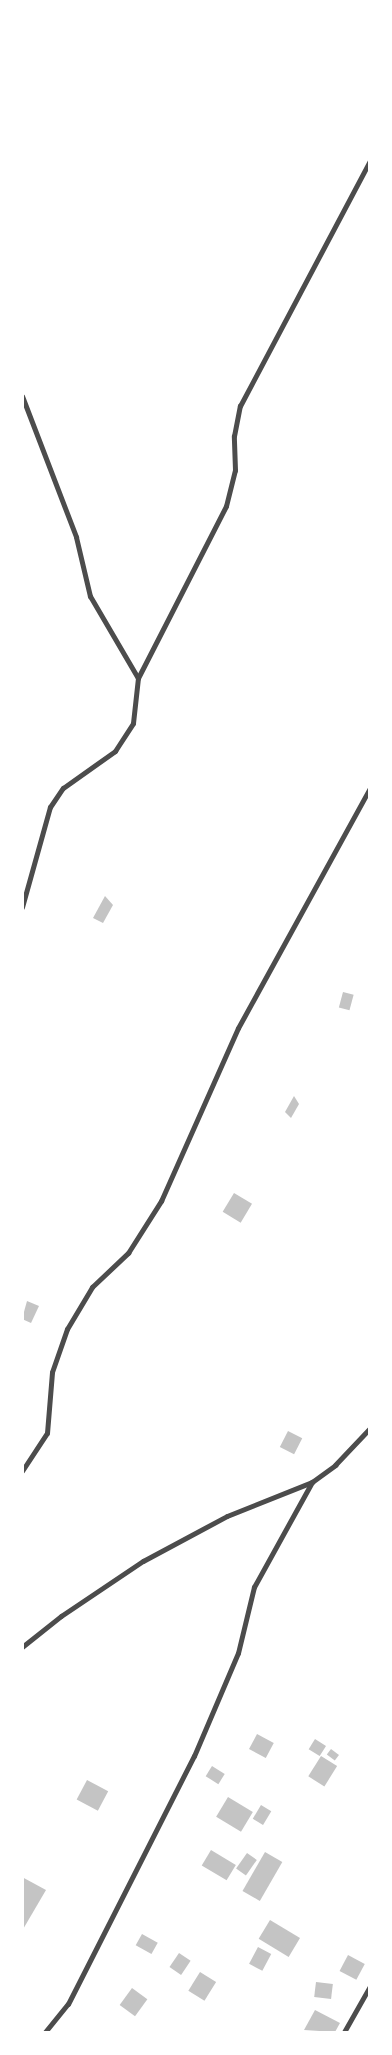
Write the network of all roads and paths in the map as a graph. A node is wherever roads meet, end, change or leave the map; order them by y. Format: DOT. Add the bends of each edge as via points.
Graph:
graph roads {
  1 [pos="370,160"];
  2 [pos="22,396"];
  3 [pos="138,678"];
  4 [pos="370,788"];
  5 [pos="22,907"];
  6 [pos="370,1428"];
  7 [pos="22,1471"];
  8 [pos="312,1482"];
  9 [pos="22,1647"];
  10 [pos="370,1986"];
  11 [pos="45,2032"];
  12 [pos="344,2032"];
  1 -- 3 [label="street" via="246,392 236,421 235,470 226,506"];
  2 -- 3 [label="street" via="74,530 90,596"];
  3 -- 5 [label="street" via="132,723 125,738 105,761 63,788 50,807"];
  4 -- 7 [label="street" via="238,1028 161,1202 128,1253 92,1287 67,1328 52,1372 47,1433"];
  6 -- 8 [label="street" via="335,1465"];
  8 -- 9 [label="street" via="227,1516 151,1556 102,1587"];
  8 -- 11 [label="street" via="254,1587 238,1654 194,1756 68,2004"];
  10 -- 12 [label="street"];
}
